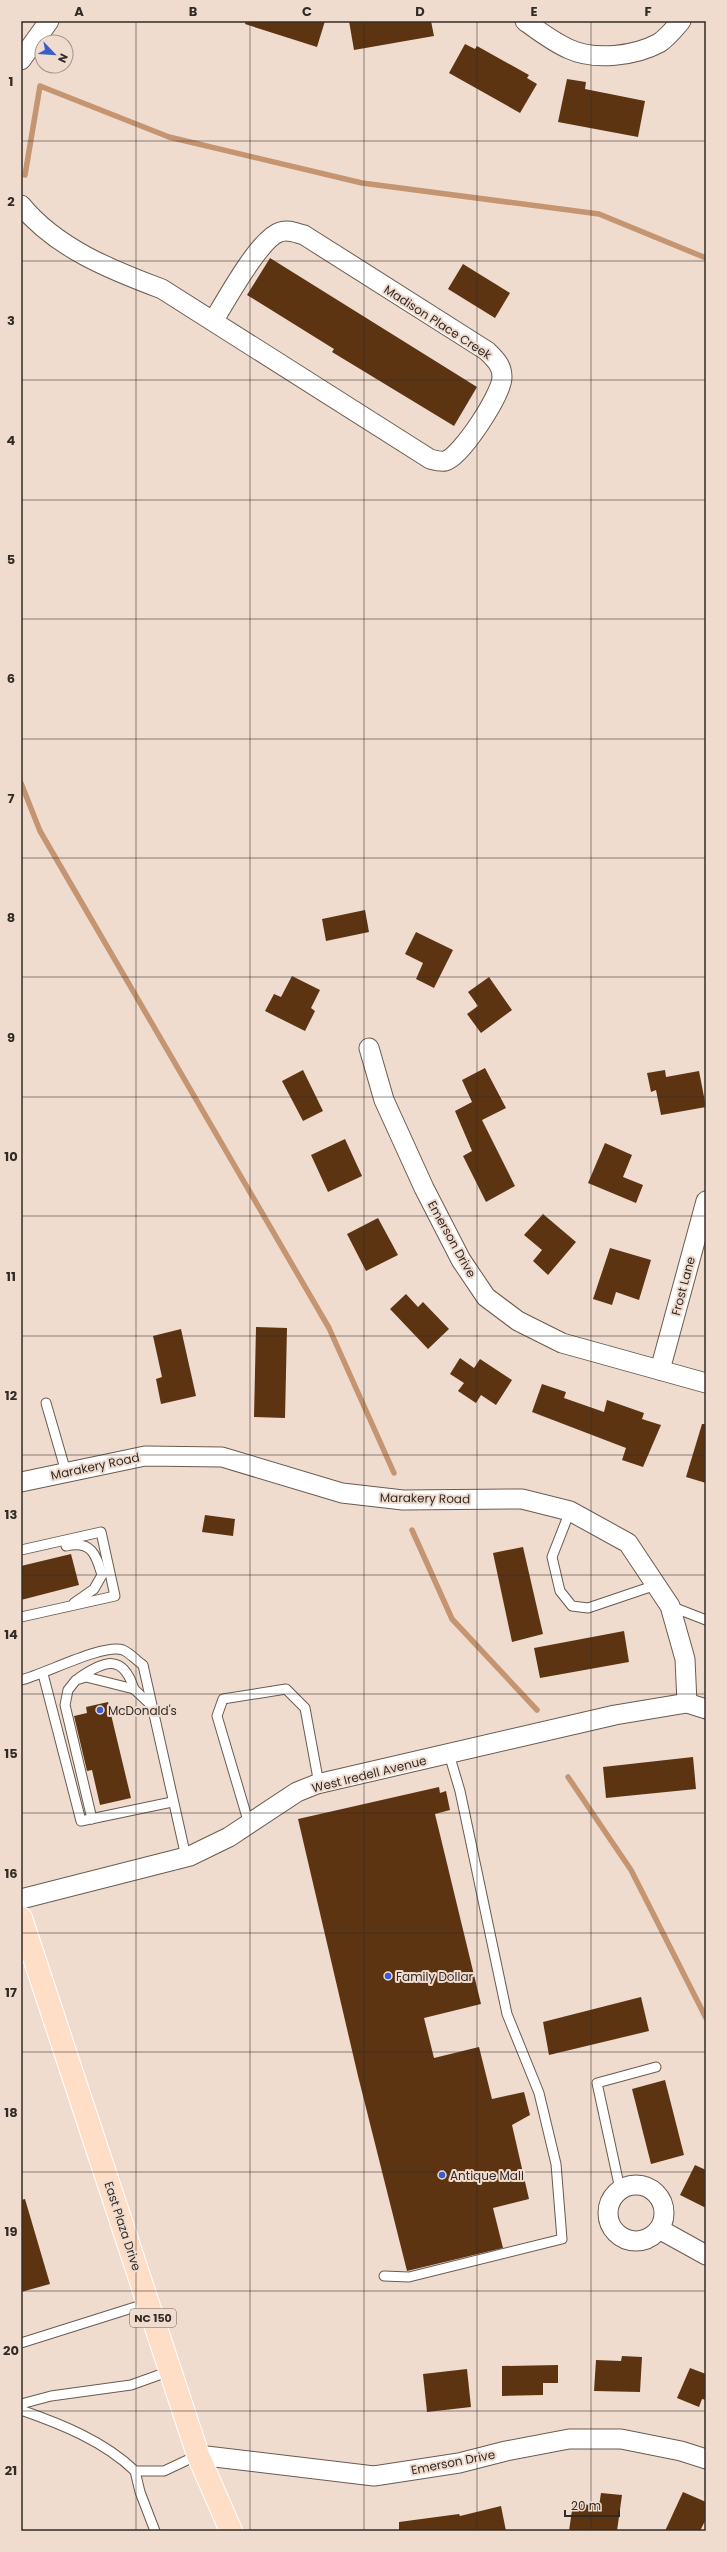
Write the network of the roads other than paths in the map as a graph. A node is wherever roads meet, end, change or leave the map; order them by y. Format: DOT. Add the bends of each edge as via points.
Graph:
graph roads {
  1 [pos="49,21"];
  2 [pos="525,21"];
  3 [pos="681,21"];
  4 [pos="21,60"];
  5 [pos="21,205"];
  6 [pos="214,320"];
  7 [pos="369,1048"];
  8 [pos="706,1201"];
  9 [pos="660,1370"];
  10 [pos="706,1383"];
  11 [pos="46,1403"];
  12 [pos="66,1472"];
  13 [pos="21,1482"];
  14 [pos="570,1512"];
  15 [pos="21,1550"];
  16 [pos="21,1556"];
  17 [pos="656,1585"];
  18 [pos="70,1606"];
  19 [pos="670,1606"];
  20 [pos="21,1617"];
  21 [pos="706,1620"];
  22 [pos="43,1674"];
  23 [pos="21,1680"];
  24 [pos="76,1680"];
  25 [pos="134,1689"];
  26 [pos="687,1703"];
  27 [pos="151,1705"];
  28 [pos="706,1709"];
  29 [pos="449,1754"];
  30 [pos="319,1784"];
  31 [pos="172,1802"];
  32 [pos="92,1819"];
  33 [pos="249,1824"];
  34 [pos="186,1857"];
  35 [pos="21,1899"];
  36 [pos="21,1918"];
  37 [pos="656,2067"];
  38 [pos="620,2190"];
  39 [pos="659,2229"];
  40 [pos="706,2254"];
  41 [pos="384,2276"];
  42 [pos="148,2303"];
  43 [pos="21,2343"];
  44 [pos="170,2371"];
  45 [pos="21,2404"];
  46 [pos="21,2410"];
  47 [pos="198,2455"];
  48 [pos="706,2459"];
  49 [pos="135,2471"];
  50 [pos="155,2531"];
  51 [pos="231,2531"];
  1 -- 4 [label="street"];
  2 -- 3 [label="street" via="550,39 571,50 591,56 641,51 661,42"];
  5 -- 6 [label="street, Madison Place Creek" via="64,243 115,272 162,289"];
  6 -- 6 [label="street, Madison Place Creek" via="430,460 444,462 457,454 498,392 502,377 499,362 487,351 304,235 291,231 280,232 266,240"];
  7 -- 9 [label="street, Emerson Drive" via="384,1100 424,1188 461,1260 486,1297 518,1321 562,1342"];
  8 -- 9 [label="street, Frost Lane"];
  9 -- 10 [label="street, Emerson Drive"];
  11 -- 12 [label="lane"];
  12 -- 13 [label="street, Marakery Road"];
  12 -- 14 [label="street, Marakery Road" via="145,1456 222,1457 342,1493 403,1500 522,1499"];
  14 -- 17 [label="street, Marakery Road" via="628,1543"];
  14 -- 17 [label="lane" via="552,1558 560,1591 572,1606 588,1608"];
  15 -- 18 [label="lane" via="101,1532 116,1596"];
  16 -- 18 [label="lane" via="75,1544 87,1546 95,1553 102,1576 94,1589"];
  17 -- 19 [label="street, Marakery Road"];
  18 -- 20 [label="lane"];
  19 -- 21 [label="lane"];
  19 -- 26 [label="street, Marakery Road" via="685,1659"];
  22 -- 23 [label="lane"];
  22 -- 27 [label="lane" via="101,1650 123,1650 143,1665"];
  22 -- 32 [label="lane" via="81,1821"];
  24 -- 25 [label="lane" via="86,1677"];
  24 -- 25 [label="lane" via="93,1668 119,1664 129,1672"];
  24 -- 32 [label="lane" via="68,1690 65,1705"];
  25 -- 27 [label="lane"];
  26 -- 28 [label="street"];
  26 -- 29 [label="street, West Iredell Avenue" via="615,1715"];
  27 -- 31 [label="lane"];
  29 -- 30 [label="street, West Iredell Avenue"];
  29 -- 41 [label="lane" via="460,1791 507,2014 539,2093 556,2164 562,2239 409,2277"];
  30 -- 33 [label="street, West Iredell Avenue" via="297,1792"];
  30 -- 33 [label="lane" via="305,1708 286,1689 223,1699 217,1716"];
  31 -- 32 [label="lane"];
  31 -- 34 [label="lane"];
  33 -- 34 [label="street, West Iredell Avenue" via="229,1837"];
  34 -- 35 [label="street, West Iredell Avenue"];
  36 -- 42 [label="main road, East Plaza Drive / NC 150"];
  37 -- 38 [label="lane" via="597,2083"];
  38 -- 39 [label="street" via="630,2185 641,2185 659,2198 664,2219"];
  38 -- 39 [label="street" via="612,2197 608,2208 608,2219 612,2229 630,2242 651,2237"];
  39 -- 40 [label="street"];
  42 -- 43 [label="lane"];
  42 -- 44 [label="main road, East Plaza Drive / NC 150"];
  44 -- 45 [label="lane" via="131,2385 51,2396"];
  44 -- 47 [label="main road, East Plaza Drive / NC 150"];
  46 -- 49 [label="lane" via="75,2432 119,2456"];
  47 -- 48 [label="street, Emerson Drive" via="374,2476 459,2463 506,2451 569,2440 621,2440 680,2451"];
  47 -- 49 [label="lane" via="164,2471"];
  47 -- 51 [label="main road, East Plaza Drive / NC 150"];
  49 -- 50 [label="lane"];
}
